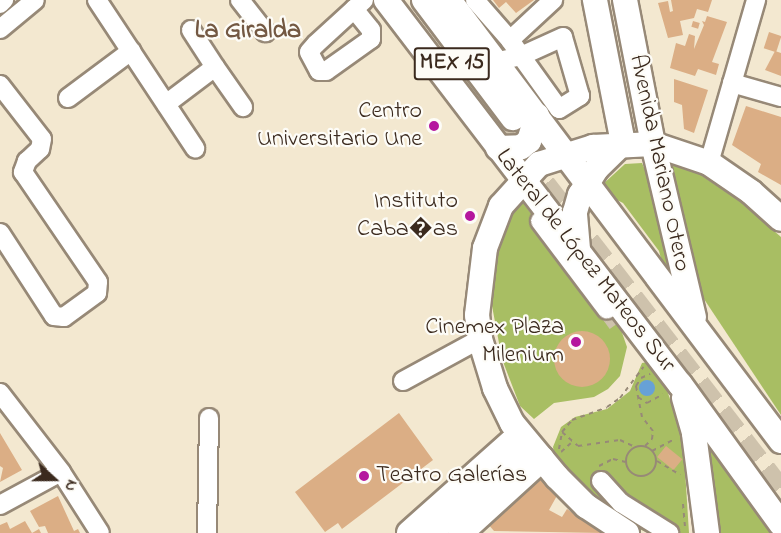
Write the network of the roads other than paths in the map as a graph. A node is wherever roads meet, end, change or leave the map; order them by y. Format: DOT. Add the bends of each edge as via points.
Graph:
graph roads {
  1 [pos="4,0"];
  2 [pos="35,0"];
  3 [pos="97,0"];
  4 [pos="240,0"];
  5 [pos="424,0"];
  6 [pos="449,0"];
  7 [pos="475,0"];
  8 [pos="553,0"];
  9 [pos="595,0"];
  10 [pos="625,0"];
  11 [pos="756,0"];
  12 [pos="0,4"];
  13 [pos="359,4"];
  14 [pos="395,4"];
  15 [pos="0,29"];
  16 [pos="191,30"];
  17 [pos="370,30"];
  18 [pos="266,32"];
  19 [pos="510,40"];
  20 [pos="130,51"];
  21 [pos="496,62"];
  22 [pos="215,67"];
  23 [pos="732,83"];
  24 [pos="0,85"];
  25 [pos="781,97"];
  26 [pos="68,98"];
  27 [pos="166,104"];
  28 [pos="243,107"];
  29 [pos="512,127"];
  30 [pos="622,143"];
  31 [pos="653,144"];
  32 [pos="195,148"];
  33 [pos="566,154"];
  34 [pos="709,164"];
  35 [pos="524,179"];
  36 [pos="586,181"];
  37 [pos="781,219"];
  38 [pos="0,232"];
  39 [pos="578,249"];
  40 [pos="607,310"];
  41 [pos="696,325"];
  42 [pos="480,339"];
  43 [pos="404,381"];
  44 [pos="674,390"];
  45 [pos="0,393"];
  46 [pos="209,418"];
  47 [pos="512,441"];
  48 [pos="781,441"];
  49 [pos="548,460"];
  50 [pos="61,471"];
  51 [pos="601,481"];
  52 [pos="0,505"];
  53 [pos="781,524"];
  54 [pos="614,530"];
  55 [pos="687,531"];
  56 [pos="100,533"];
  57 [pos="207,533"];
  58 [pos="409,533"];
  59 [pos="422,533"];
  60 [pos="435,533"];
  61 [pos="461,533"];
  1 -- 12 [label="street"];
  2 -- 15 [label="street"];
  3 -- 20 [label="street"];
  4 -- 18 [label="street"];
  5 -- 29 [label="main road, MEX 15"];
  6 -- 21 [label="main road, Lateral de López Mateos Sur"];
  7 -- 19 [label="street"];
  8 -- 19 [label="street"];
  9 -- 30 [label="main road, Avenida Mariano Otero"];
  10 -- 31 [label="main road, Avenida Mariano Otero"];
  11 -- 23 [label="street"];
  13 -- 17 [label="street"];
  13 -- 17 [label="street" via="309,52 319,71 326,71 369,41"];
  14 -- 17 [label="street"];
  14 -- 29 [label="main road, MEX 15"];
  16 -- 22 [label="street"];
  19 -- 21 [label="street" via="520,56"];
  20 -- 26 [label="street"];
  20 -- 27 [label="street"];
  21 -- 29 [label="main road, Lateral de López Mateos Sur"];
  22 -- 27 [label="street"];
  22 -- 28 [label="street"];
  23 -- 25 [label="street"];
  23 -- 34 [label="street"];
  24 -- 38 [label="street" via="42,139 40,149 27,161 23,172 98,282 97,293 64,317 54,316"];
  27 -- 32 [label="street"];
  29 -- 33 [label="main road, Lateral de López Mateos Sur"];
  29 -- 35 [label="main road, Lateral de López Mateos Sur"];
  30 -- 31 [label="main road"];
  30 -- 33 [label="main road"];
  30 -- 36 [label="main road"];
  31 -- 34 [label="main road"];
  31 -- 41 [label="main road, Avenida Mariano Otero"];
  33 -- 35 [label="main road" via="539,165"];
  33 -- 36 [label="main road, Lateral de López Mateos Sur"];
  34 -- 37 [label="main road" via="751,192"];
  35 -- 39 [label="main road, Lateral de López Mateos Sur"];
  35 -- 40 [label="street" via="524,195 534,213"];
  35 -- 42 [label="main road" via="501,206 476,259"];
  36 -- 39 [label="main road" via="575,212"];
  36 -- 41 [label="main road, Lateral de López Mateos Sur"];
  39 -- 44 [label="main road, Lateral de López Mateos Sur"];
  41 -- 48 [label="main road, Lateral de López Mateos Sur"];
  42 -- 43 [label="street"];
  42 -- 47 [label="main road"];
  44 -- 53 [label="main road, Lateral de López Mateos Sur"];
  44 -- 55 [label="main road" via="694,434"];
  45 -- 50 [label="street"];
  46 -- 57 [label="street"];
  47 -- 49 [label="main road"];
  47 -- 58 [label="main road"];
  49 -- 54 [label="main road" via="586,506"];
  49 -- 61 [label="main road"];
  50 -- 52 [label="street"];
  50 -- 56 [label="street"];
  51 -- 55 [label="street" via="621,503"];
  59 -- 60 [label="street" via="512,454 518,461"];
}
